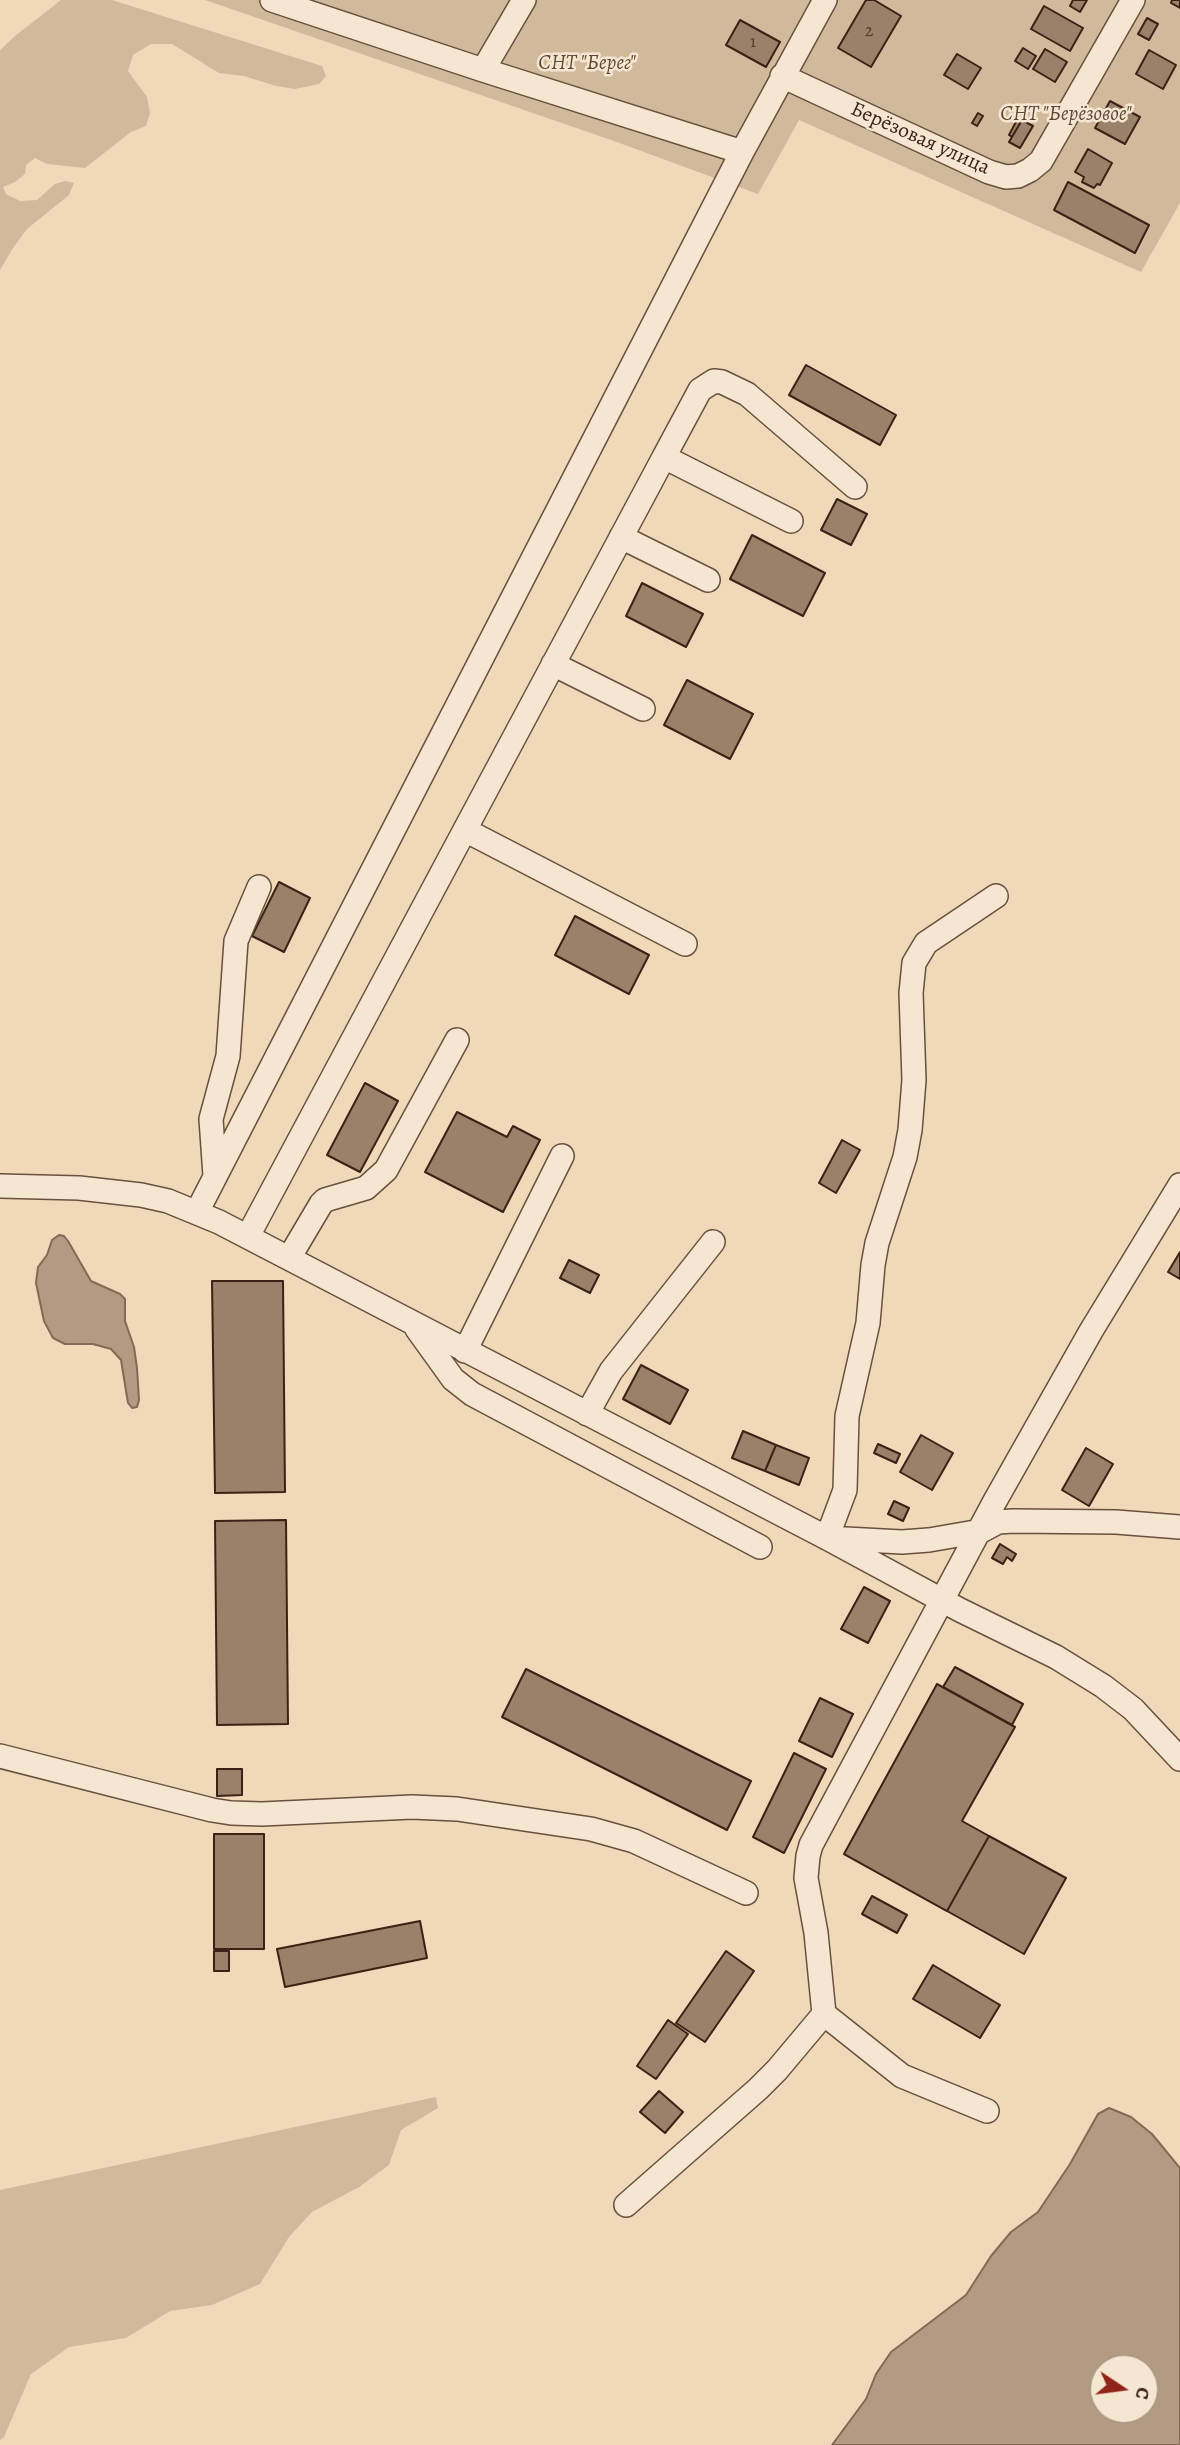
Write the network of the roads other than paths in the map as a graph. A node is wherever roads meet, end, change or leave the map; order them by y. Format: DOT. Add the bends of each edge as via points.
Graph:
graph roads {
  1 [pos="272,0"];
  2 [pos="524,0"];
  3 [pos="825,0"];
  4 [pos="1133,0"];
  5 [pos="483,70"];
  6 [pos="782,76"];
  7 [pos="742,152"];
  8 [pos="664,457"];
  9 [pos="855,487"];
  10 [pos="791,522"];
  11 [pos="621,537"];
  12 [pos="708,580"];
  13 [pos="554,664"];
  14 [pos="643,709"];
  15 [pos="465,830"];
  16 [pos="259,887"];
  17 [pos="996,896"];
  18 [pos="685,944"];
  19 [pos="457,1040"];
  20 [pos="562,1156"];
  21 [pos="215,1176"];
  22 [pos="1180,1185"];
  23 [pos="0,1186"];
  24 [pos="197,1212"];
  25 [pos="247,1236"];
  26 [pos="713,1242"];
  27 [pos="289,1258"];
  28 [pos="414,1324"];
  29 [pos="465,1351"];
  30 [pos="587,1414"];
  31 [pos="1180,1527"];
  32 [pos="981,1531"];
  33 [pos="827,1538"];
  34 [pos="760,1547"];
  35 [pos="942,1601"];
  36 [pos="0,1756"];
  37 [pos="1180,1759"];
  38 [pos="746,1893"];
  39 [pos="824,2014"];
  40 [pos="987,2110"];
  41 [pos="626,2205"];
  1 -- 5 [label="street"];
  2 -- 5 [label="street"];
  3 -- 6 [label="street"];
  4 -- 6 [label="street, Берёзовая улица" via="1041,161 1018,176 989,172"];
  5 -- 7 [label="street"];
  6 -- 7 [label="street"];
  7 -- 21 [label="street"];
  8 -- 9 [label="street" via="700,390 714,381 722,382 747,394"];
  8 -- 10 [label="street"];
  8 -- 11 [label="street"];
  11 -- 12 [label="street"];
  11 -- 13 [label="street"];
  13 -- 14 [label="street"];
  13 -- 15 [label="street"];
  15 -- 18 [label="street"];
  15 -- 25 [label="street"];
  16 -- 21 [label="street" via="236,941 228,1056 211,1119"];
  17 -- 33 [label="street" via="926,943 914,963 910,1130 877,1242 868,1323 847,1416 845,1490"];
  19 -- 27 [label="street" via="386,1170 366,1188 320,1204"];
  20 -- 29 [label="street"];
  21 -- 24 [label="street"];
  22 -- 32 [label="street" via="1091,1331"];
  23 -- 24 [label="street" via="117,1191 169,1201"];
  24 -- 25 [label="street"];
  25 -- 27 [label="street"];
  26 -- 30 [label="street" via="611,1371"];
  27 -- 28 [label="street"];
  28 -- 29 [label="street"];
  28 -- 34 [label="street" via="453,1379 472,1394"];
  29 -- 30 [label="street"];
  30 -- 33 [label="street"];
  31 -- 32 [label="street" via="1013,1521 998,1522"];
  32 -- 33 [label="street" via="902,1542"];
  32 -- 35 [label="street"];
  33 -- 35 [label="street"];
  35 -- 37 [label="street" via="1056,1657 1103,1686 1133,1709"];
  35 -- 39 [label="street" via="811,1845 806,1878"];
  36 -- 38 [label="street" via="231,1813 412,1807 457,1809 591,1829 634,1841"];
  39 -- 40 [label="street" via="902,2076"];
  39 -- 41 [label="street" via="758,2089"];
}
